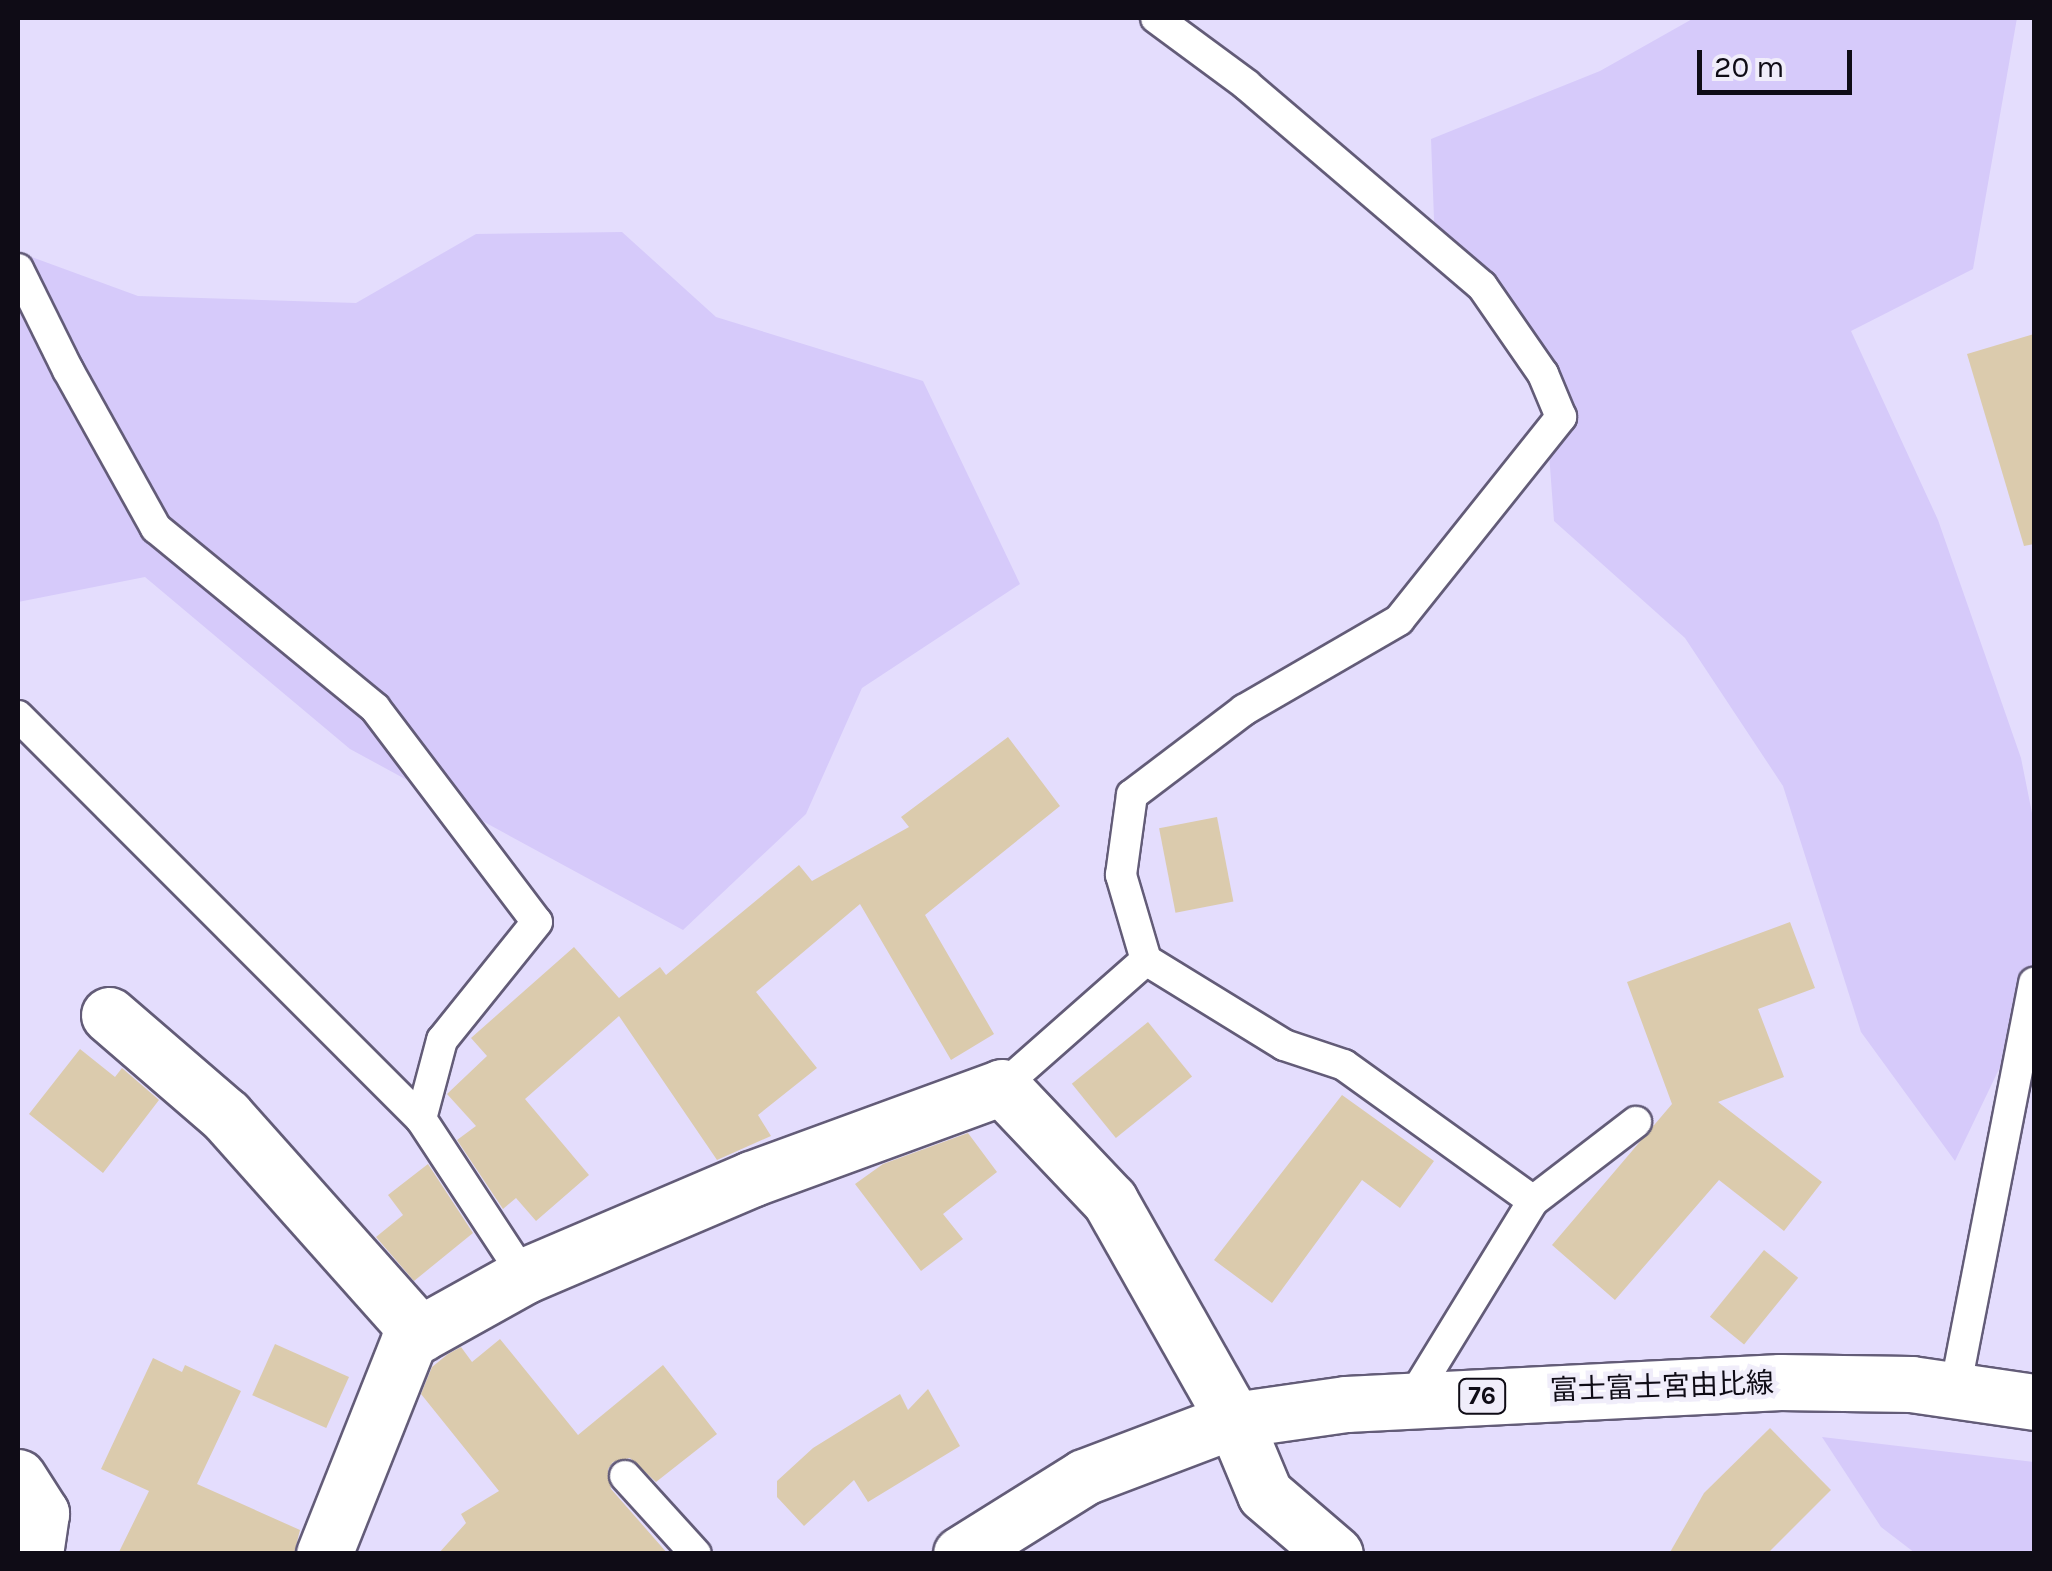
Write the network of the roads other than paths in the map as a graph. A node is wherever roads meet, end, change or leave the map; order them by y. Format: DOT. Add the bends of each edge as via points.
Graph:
graph roads {
  1 [pos="1156,18"];
  2 [pos="18,269"];
  3 [pos="18,716"];
  4 [pos="1146,960"];
  5 [pos="2034,982"];
  6 [pos="110,1015"];
  7 [pos="1002,1087"];
  8 [pos="422,1119"];
  9 [pos="1636,1122"];
  10 [pos="1533,1201"];
  11 [pos="524,1276"];
  12 [pos="420,1334"];
  13 [pos="1955,1390"];
  14 [pos="1411,1400"];
  15 [pos="2034,1402"];
  16 [pos="1234,1420"];
  17 [pos="625,1476"];
  18 [pos="18,1477"];
  19 [pos="35,1554"];
  20 [pos="324,1554"];
  21 [pos="696,1554"];
  22 [pos="961,1554"];
  23 [pos="1335,1554"];
  1 -- 4 [label="lane" via="1247,85 1482,286 1543,374 1561,417 1399,620 1244,710 1132,795 1121,875"];
  2 -- 8 [label="lane" via="156,528 375,708 538,922 442,1040"];
  3 -- 8 [label="lane"];
  4 -- 7 [label="lane"];
  4 -- 10 [label="lane" via="1284,1045 1344,1065"];
  5 -- 13 [label="lane"];
  6 -- 12 [label="street" via="226,1116"];
  7 -- 11 [label="street" via="751,1179"];
  7 -- 16 [label="street" via="1110,1201"];
  8 -- 11 [label="lane"];
  9 -- 10 [label="lane"];
  10 -- 14 [label="lane"];
  11 -- 12 [label="street"];
  12 -- 20 [label="street" via="409,1340"];
  13 -- 14 [label="street, 富士富士宮由比線 / 76" via="1780,1382"];
  13 -- 15 [label="street, 富士富士宮由比線 / 76"];
  14 -- 16 [label="street, 富士富士宮由比線 / 76"];
  16 -- 22 [label="street, 富士富士宮由比線 / 76" via="1084,1477"];
  16 -- 23 [label="street" via="1265,1494"];
  17 -- 21 [label="lane"];
  18 -- 19 [label="street" via="41,1513"];
}
